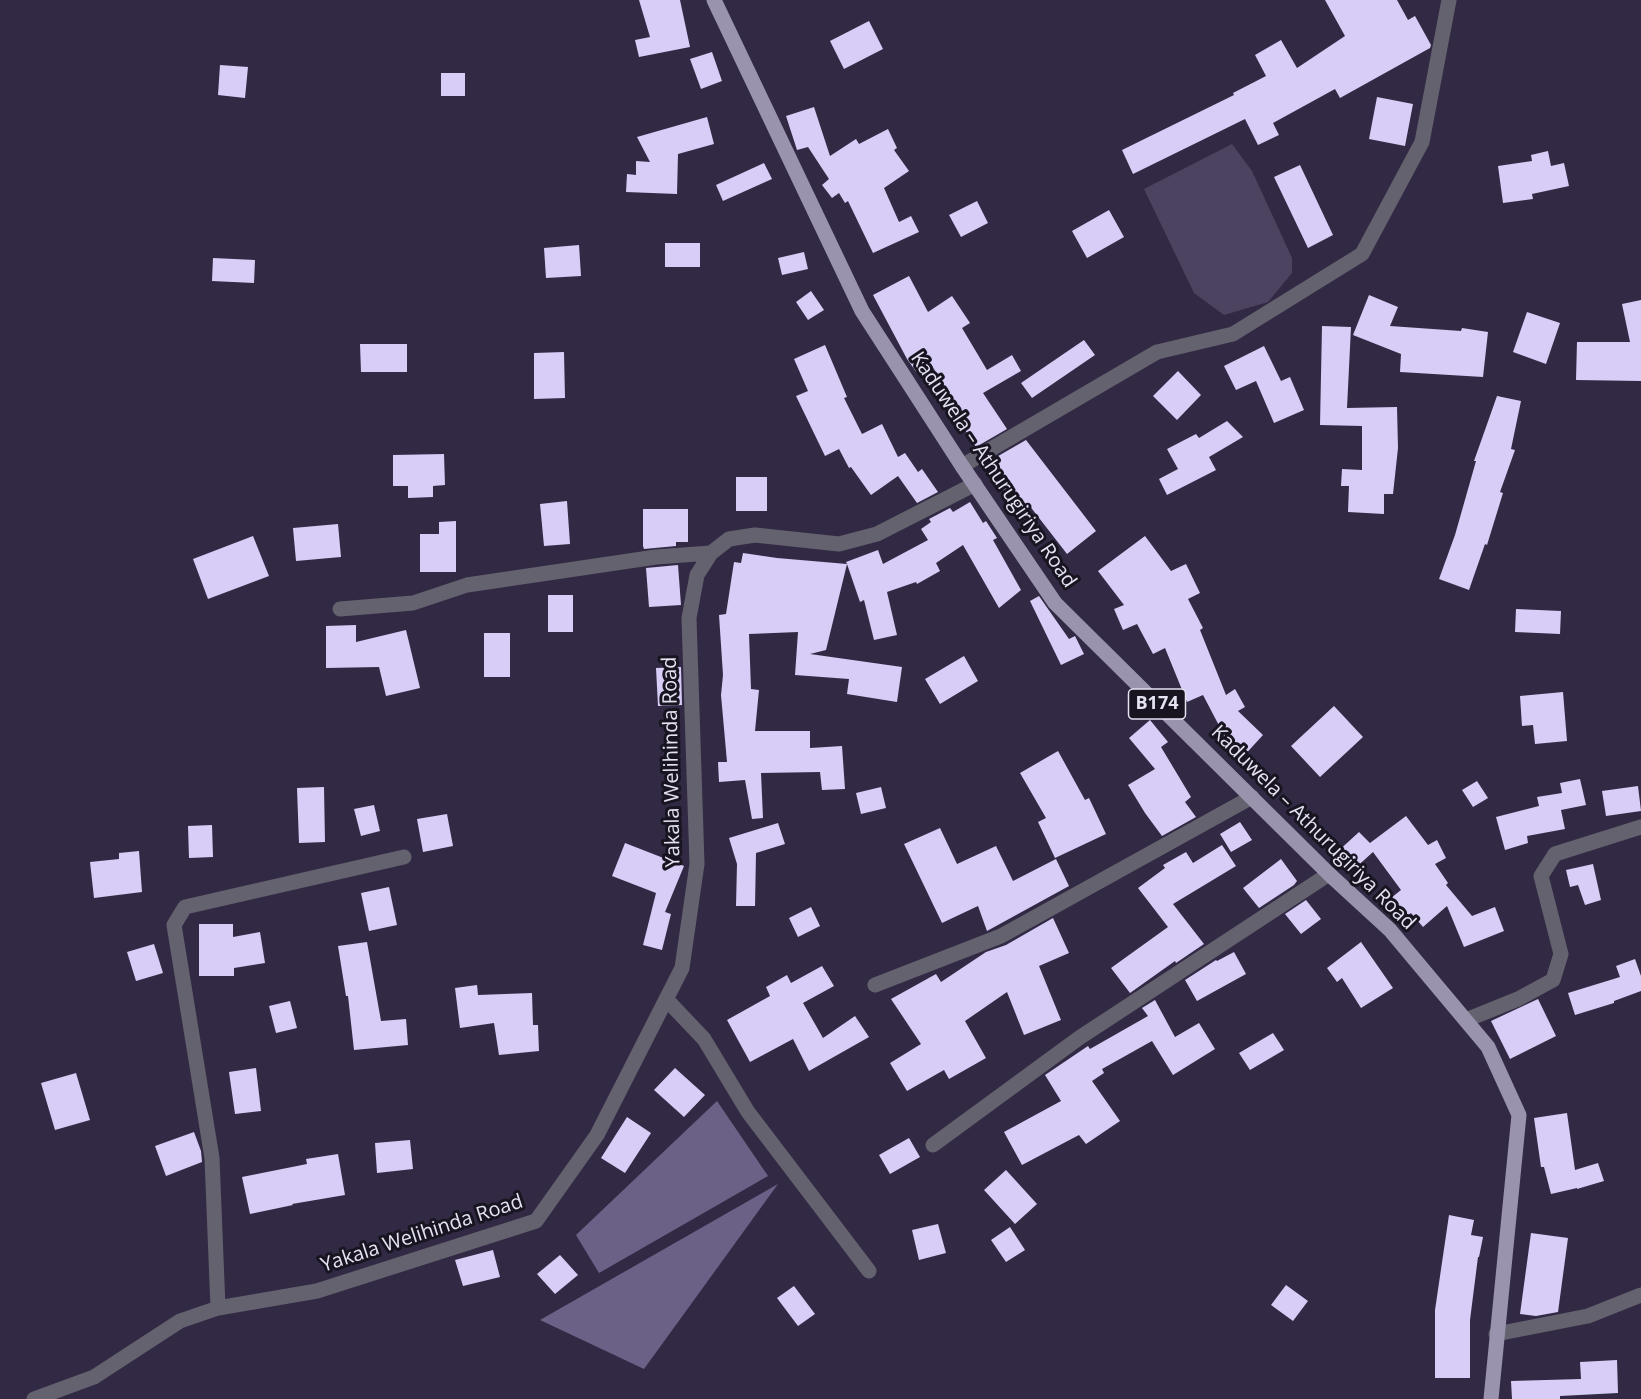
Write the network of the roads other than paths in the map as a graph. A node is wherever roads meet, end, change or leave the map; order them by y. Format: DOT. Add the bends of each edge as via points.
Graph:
graph roads {
  1 [pos="714,0"];
  2 [pos="1449,0"];
  3 [pos="962,466"];
  4 [pos="975,484"];
  5 [pos="711,553"];
  6 [pos="340,609"];
  7 [pos="1252,797"];
  8 [pos="1641,827"];
  9 [pos="404,858"];
  10 [pos="1329,874"];
  11 [pos="875,985"];
  12 [pos="666,999"];
  13 [pos="1466,1020"];
  14 [pos="933,1145"];
  15 [pos="869,1271"];
  16 [pos="1641,1295"];
  17 [pos="218,1308"];
  18 [pos="1496,1334"];
  19 [pos="34,1399"];
  20 [pos="1491,1399"];
  1 -- 3 [label="main road, Kaduwela – Athurugiriya Road / B174" via="862,311"];
  2 -- 3 [label="street" via="1422,142 1362,254 1233,334 1157,352"];
  3 -- 4 [label="main road, Kaduwela – Athurugiriya Road / B174"];
  4 -- 5 [label="street" via="878,534 839,544 755,535 729,539"];
  4 -- 7 [label="main road, Kaduwela – Athurugiriya Road / B174" via="1055,603"];
  5 -- 6 [label="street" via="656,557 467,585 412,603"];
  5 -- 12 [label="street, Yakala Welihinda Road" via="698,575 689,618 698,864 682,968"];
  7 -- 10 [label="main road, Kaduwela – Athurugiriya Road / B174"];
  7 -- 11 [label="street" via="1001,936"];
  8 -- 13 [label="street" via="1555,854 1541,876 1561,954 1553,980"];
  9 -- 17 [label="street" via="185,908 174,924 212,1158"];
  10 -- 13 [label="main road, Kaduwela – Athurugiriya Road / B174" via="1390,930"];
  10 -- 14 [label="street" via="1079,1038"];
  12 -- 15 [label="street" via="704,1039 748,1112"];
  12 -- 17 [label="street, Yakala Welihinda Road" via="597,1135 536,1221 317,1291"];
  13 -- 18 [label="main road, Kaduwela – Athurugiriya Road / B174" via="1488,1047 1519,1115"];
  16 -- 18 [label="street" via="1588,1316"];
  17 -- 19 [label="street, Yakala Welihinda Road" via="180,1321 94,1377"];
  18 -- 20 [label="main road, Kaduwela – Athurugiriya Road / B174"];
}
